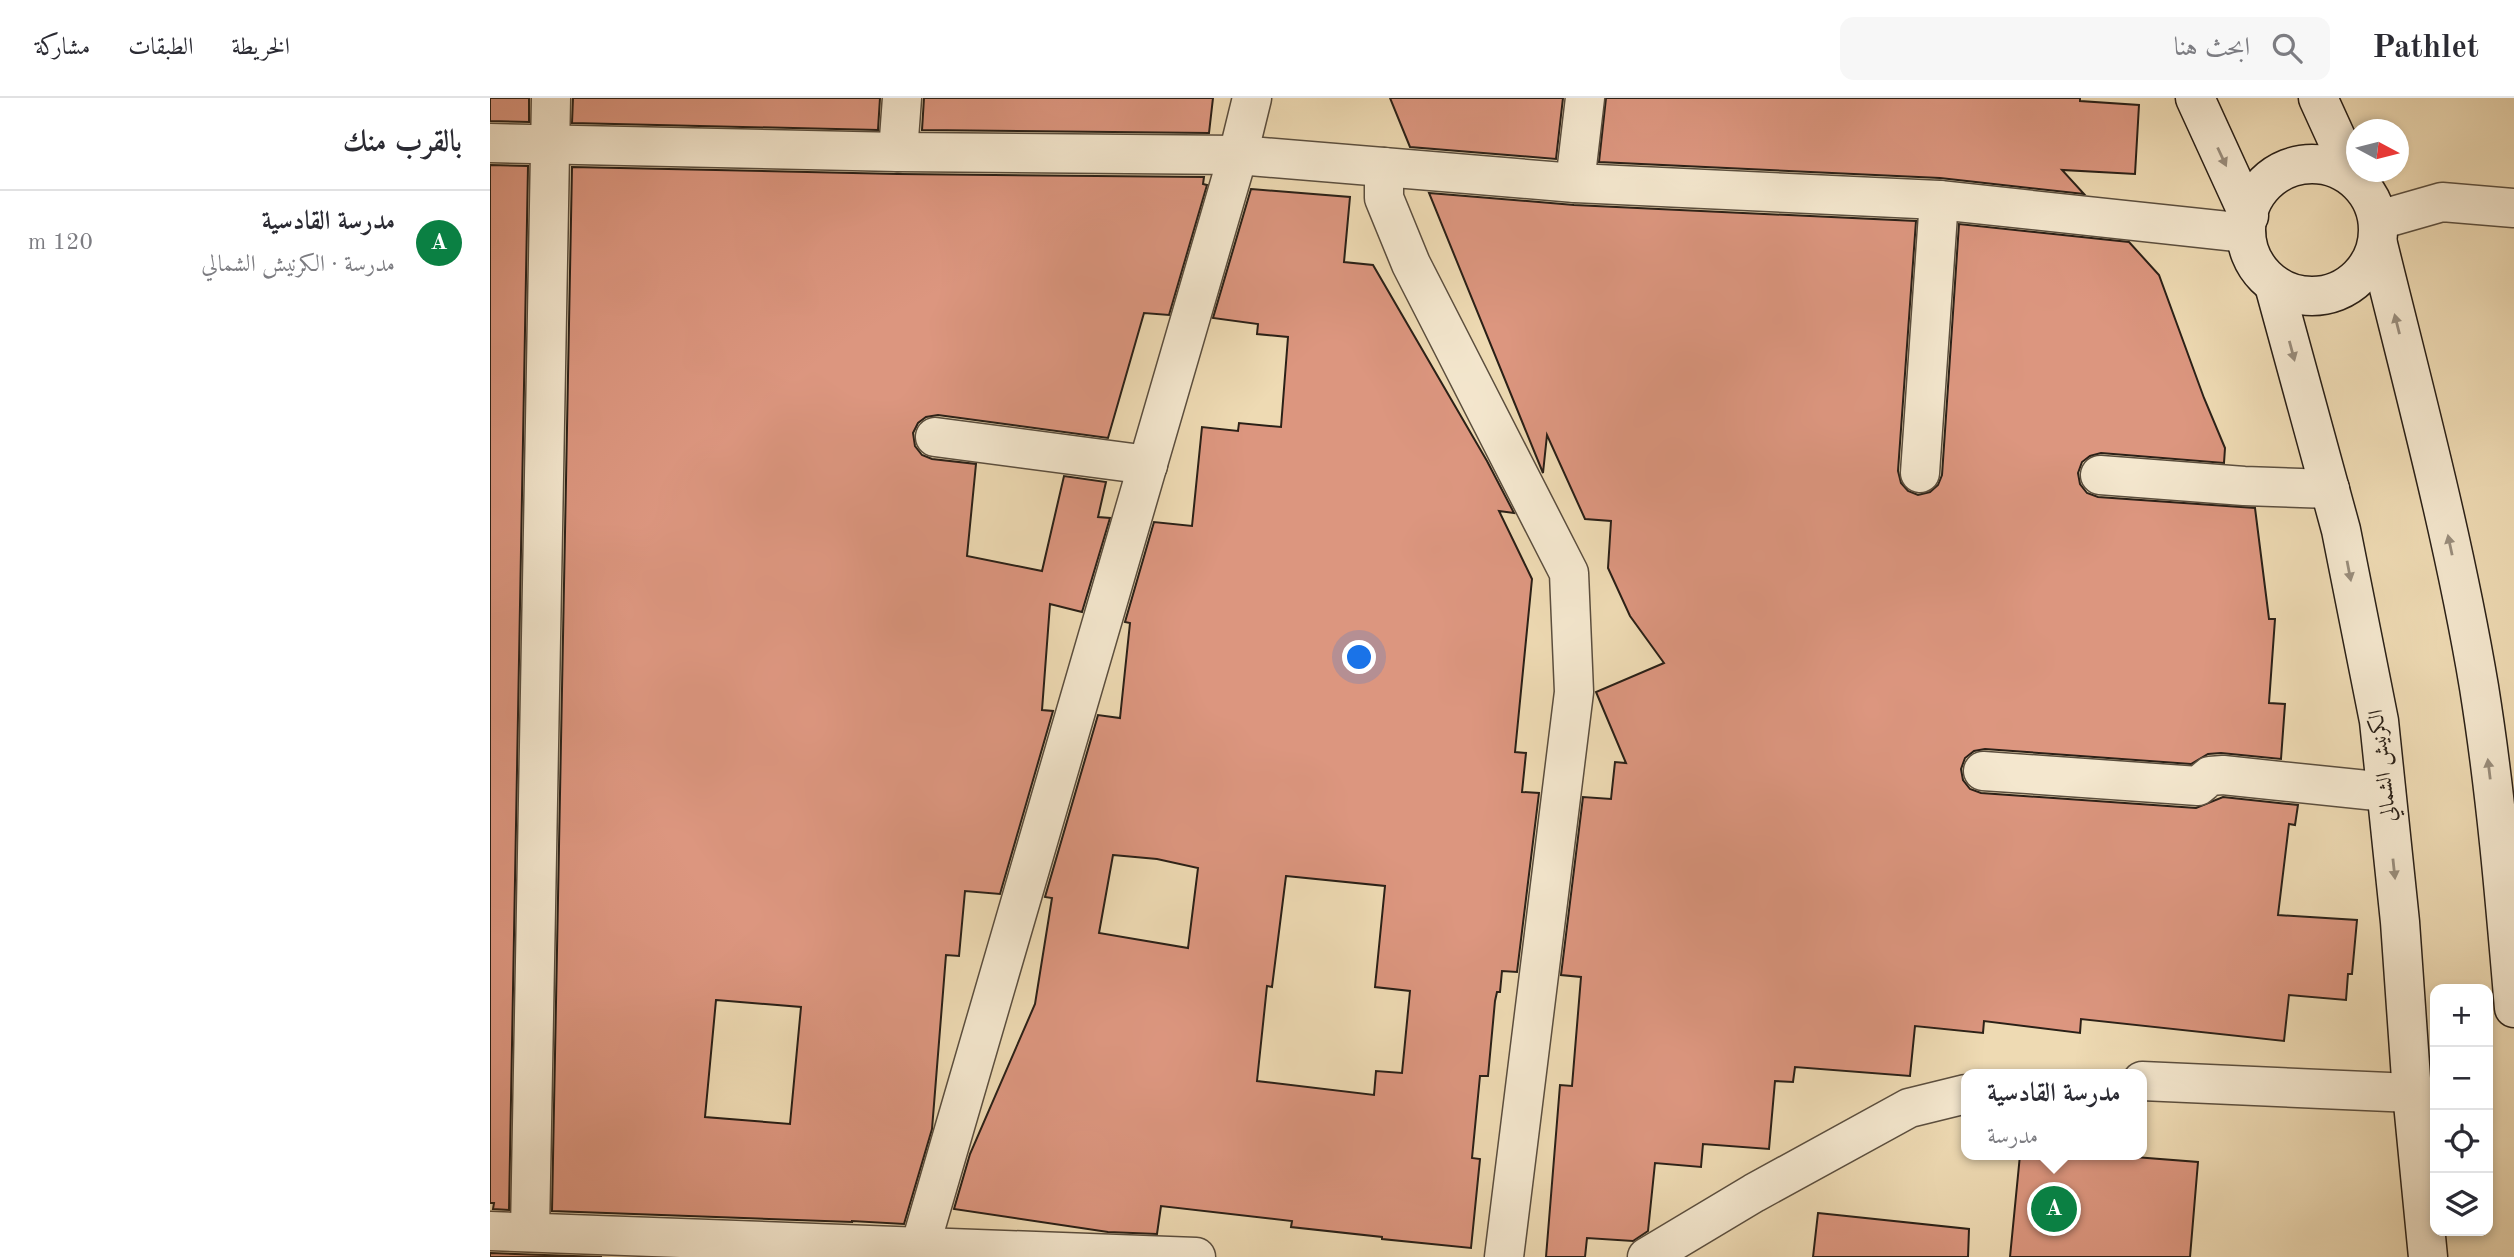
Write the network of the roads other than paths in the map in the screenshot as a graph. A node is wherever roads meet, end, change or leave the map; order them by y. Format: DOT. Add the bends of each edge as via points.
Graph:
graph roads {
  1 [pos="551,98"];
  2 [pos="902,98"];
  3 [pos="1252,98"];
  4 [pos="1585,98"];
  5 [pos="2195,98"];
  6 [pos="2318,98"];
  7 [pos="490,143"];
  8 [pos="551,146"];
  9 [pos="898,152"];
  10 [pos="1238,155"];
  11 [pos="2346,159"];
  12 [pos="1384,167"];
  13 [pos="2346,173"];
  14 [pos="2358,182"];
  15 [pos="1575,183"];
  16 [pos="1939,200"];
  17 [pos="2514,208"];
  18 [pos="2248,224"];
  19 [pos="2378,232"];
  20 [pos="2274,285"];
  21 [pos="935,437"];
  22 [pos="1148,465"];
  23 [pos="1920,473"];
  24 [pos="2100,475"];
  25 [pos="2330,489"];
  26 [pos="1983,771"];
  27 [pos="2386,792"];
  28 [pos="2514,1007"];
  29 [pos="2147,1081"];
  30 [pos="2412,1093"];
  31 [pos="1961,1095"];
  32 [pos="490,1231"];
  33 [pos="530,1232"];
  34 [pos="918,1252"];
  35 [pos="1196,1257"];
  36 [pos="1504,1257"];
  37 [pos="1647,1257"];
  38 [pos="2428,1257"];
  1 -- 8 [label="street"];
  2 -- 9 [label="street"];
  3 -- 10 [label="street"];
  4 -- 15 [label="street"];
  5 -- 18 [label="street, one-way"];
  6 -- 11 [label="street"];
  7 -- 8 [label="street"];
  8 -- 9 [label="street"];
  8 -- 33 [label="street"];
  9 -- 10 [label="street"];
  10 -- 12 [label="street"];
  10 -- 22 [label="street"];
  12 -- 15 [label="street"];
  12 -- 36 [label="street" via="1384,198 1411,264 1569,573 1574,692"];
  13 -- 18 [label="street" via="2307,163 2284,169 2252,200"];
  14 -- 19 [label="street" via="2369,194"];
  15 -- 16 [label="street"];
  16 -- 18 [label="street"];
  16 -- 23 [label="street"];
  17 -- 19 [label="street" via="2442,202"];
  18 -- 20 [label="street" via="2250,256"];
  19 -- 20 [label="street" via="2366,271 2348,287 2323,297 2295,295"];
  28 -- 19 [label="street, one-way" via="2505,890 2479,687"];
  20 -- 25 [label="street, الكرنيش الشمالي, one-way"];
  21 -- 22 [label="street"];
  22 -- 34 [label="street"];
  24 -- 25 [label="street"];
  25 -- 27 [label="street, الكرنيش الشمالي, one-way" via="2378,721"];
  26 -- 27 [label="street" via="2198,786 2210,776 2223,775"];
  27 -- 30 [label="street, الكرنيش الشمالي, one-way"];
  29 -- 30 [label="street"];
  30 -- 38 [label="street, الكرنيش الشمالي"];
  31 -- 37 [label="street" via="1909,1108"];
  32 -- 33 [label="street"];
  33 -- 34 [label="street"];
  34 -- 35 [label="street"];
}
